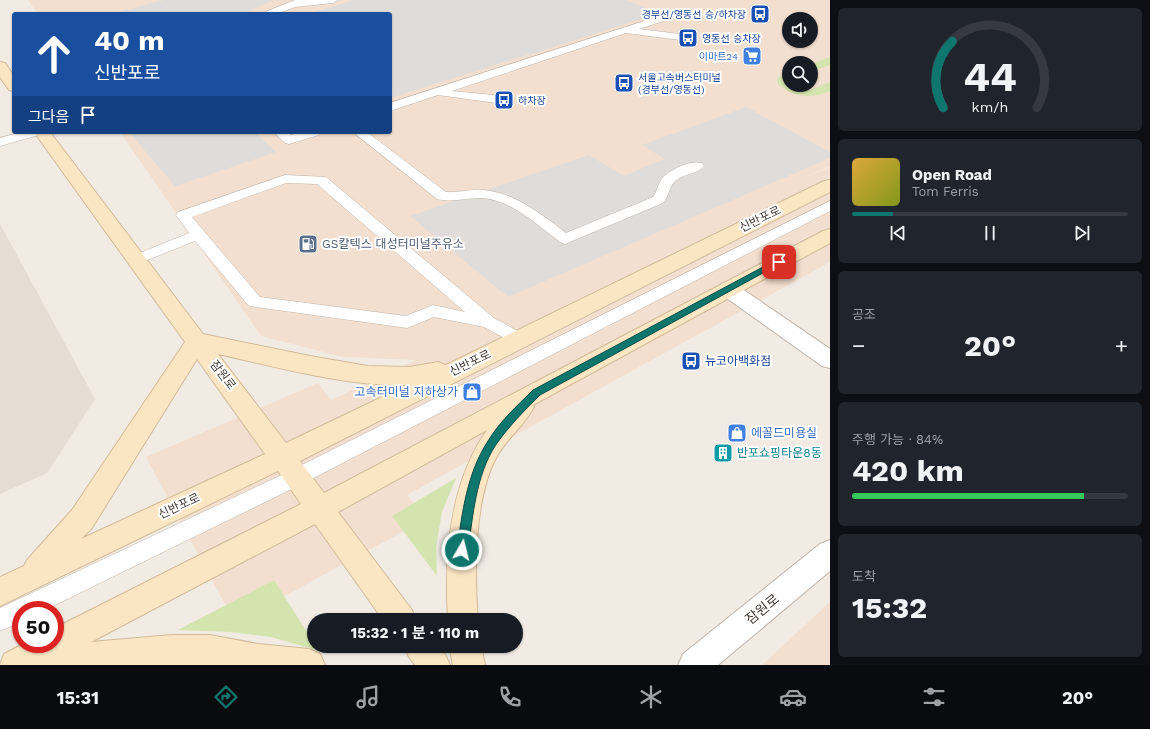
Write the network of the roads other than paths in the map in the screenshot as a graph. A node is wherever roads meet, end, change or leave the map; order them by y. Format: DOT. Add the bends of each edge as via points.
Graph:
graph roads {
  1 [pos="308,0"];
  2 [pos="333,0"];
  3 [pos="297,1"];
  4 [pos="272,12"];
  5 [pos="666,16"];
  6 [pos="624,30"];
  7 [pos="688,38"];
  8 [pos="0,66"];
  9 [pos="12,84"];
  10 [pos="436,92"];
  11 [pos="504,100"];
  12 [pos="392,106"];
  13 [pos="28,134"];
  14 [pos="43,134"];
  15 [pos="282,134"];
  16 [pos="308,134"];
  17 [pos="362,134"];
  18 [pos="0,142"];
  19 [pos="697,166"];
  20 [pos="830,185"];
  21 [pos="830,205"];
  22 [pos="198,235"];
  23 [pos="830,235"];
  24 [pos="135,260"];
  25 [pos="728,289"];
  26 [pos="488,322"];
  27 [pos="197,341"];
  28 [pos="515,341"];
  29 [pos="830,360"];
  30 [pos="537,393"];
  31 [pos="290,467"];
  32 [pos="320,508"];
  33 [pos="830,553"];
  34 [pos="28,578"];
  35 [pos="0,592"];
  36 [pos="38,601"];
  37 [pos="396,613"];
  38 [pos="462,613"];
  39 [pos="12,614"];
  40 [pos="0,620"];
  41 [pos="425,653"];
  42 [pos="466,653"];
  43 [pos="16,665"];
  44 [pos="57,665"];
  45 [pos="309,665"];
  46 [pos="434,665"];
  47 [pos="469,665"];
  48 [pos="694,665"];
  1 -- 3 [label="lane"];
  2 -- 3 [label="lane"];
  3 -- 4 [label="lane"];
  5 -- 6 [label="lane"];
  6 -- 7 [label="lane"];
  6 -- 10 [label="lane"];
  8 -- 9 [label="main road"];
  10 -- 11 [label="lane"];
  10 -- 12 [label="lane"];
  13 -- 18 [label="lane"];
  14 -- 24 [label="main road, 잠원로"];
  15 -- 16 [label="lane" via="289,140"];
  17 -- 19 [label="lane" via="442,196 450,198 479,194 503,198 520,206 565,239 652,203 660,198 670,178"];
  20 -- 28 [label="main road, 신반포로"];
  21 -- 31 [label="lane"];
  22 -- 24 [label="lane"];
  22 -- 26 [label="lane" via="255,302 407,322 433,311"];
  22 -- 26 [label="lane" via="183,215 285,179 322,180"];
  23 -- 25 [label="main road"];
  24 -- 27 [label="main road, 잠원로"];
  25 -- 29 [label="street"];
  25 -- 30 [label="main road"];
  26 -- 28 [label="lane"];
  27 -- 28 [label="main road" via="286,361 387,377 416,376 436,371"];
  27 -- 31 [label="main road, 잠원로"];
  27 -- 34 [label="main road" via="99,494 61,543"];
  28 -- 31 [label="main road, 신반포로"];
  30 -- 32 [label="main road"];
  30 -- 38 [label="main road" via="498,434 483,458 470,498 462,550"];
  31 -- 32 [label="main road, 잠원로"];
  31 -- 34 [label="main road, 신반포로"];
  31 -- 36 [label="lane"];
  32 -- 37 [label="main road, 잠원로"];
  32 -- 43 [label="main road"];
  33 -- 48 [label="street, 잠원로"];
  34 -- 35 [label="main road, 신반포로"];
  39 -- 40 [label="lane"];
  41 -- 46 [label="main road"];
  42 -- 47 [label="main road"];
  44 -- 45 [label="main road" via="88,658 172,651 210,651 258,660"];
}
